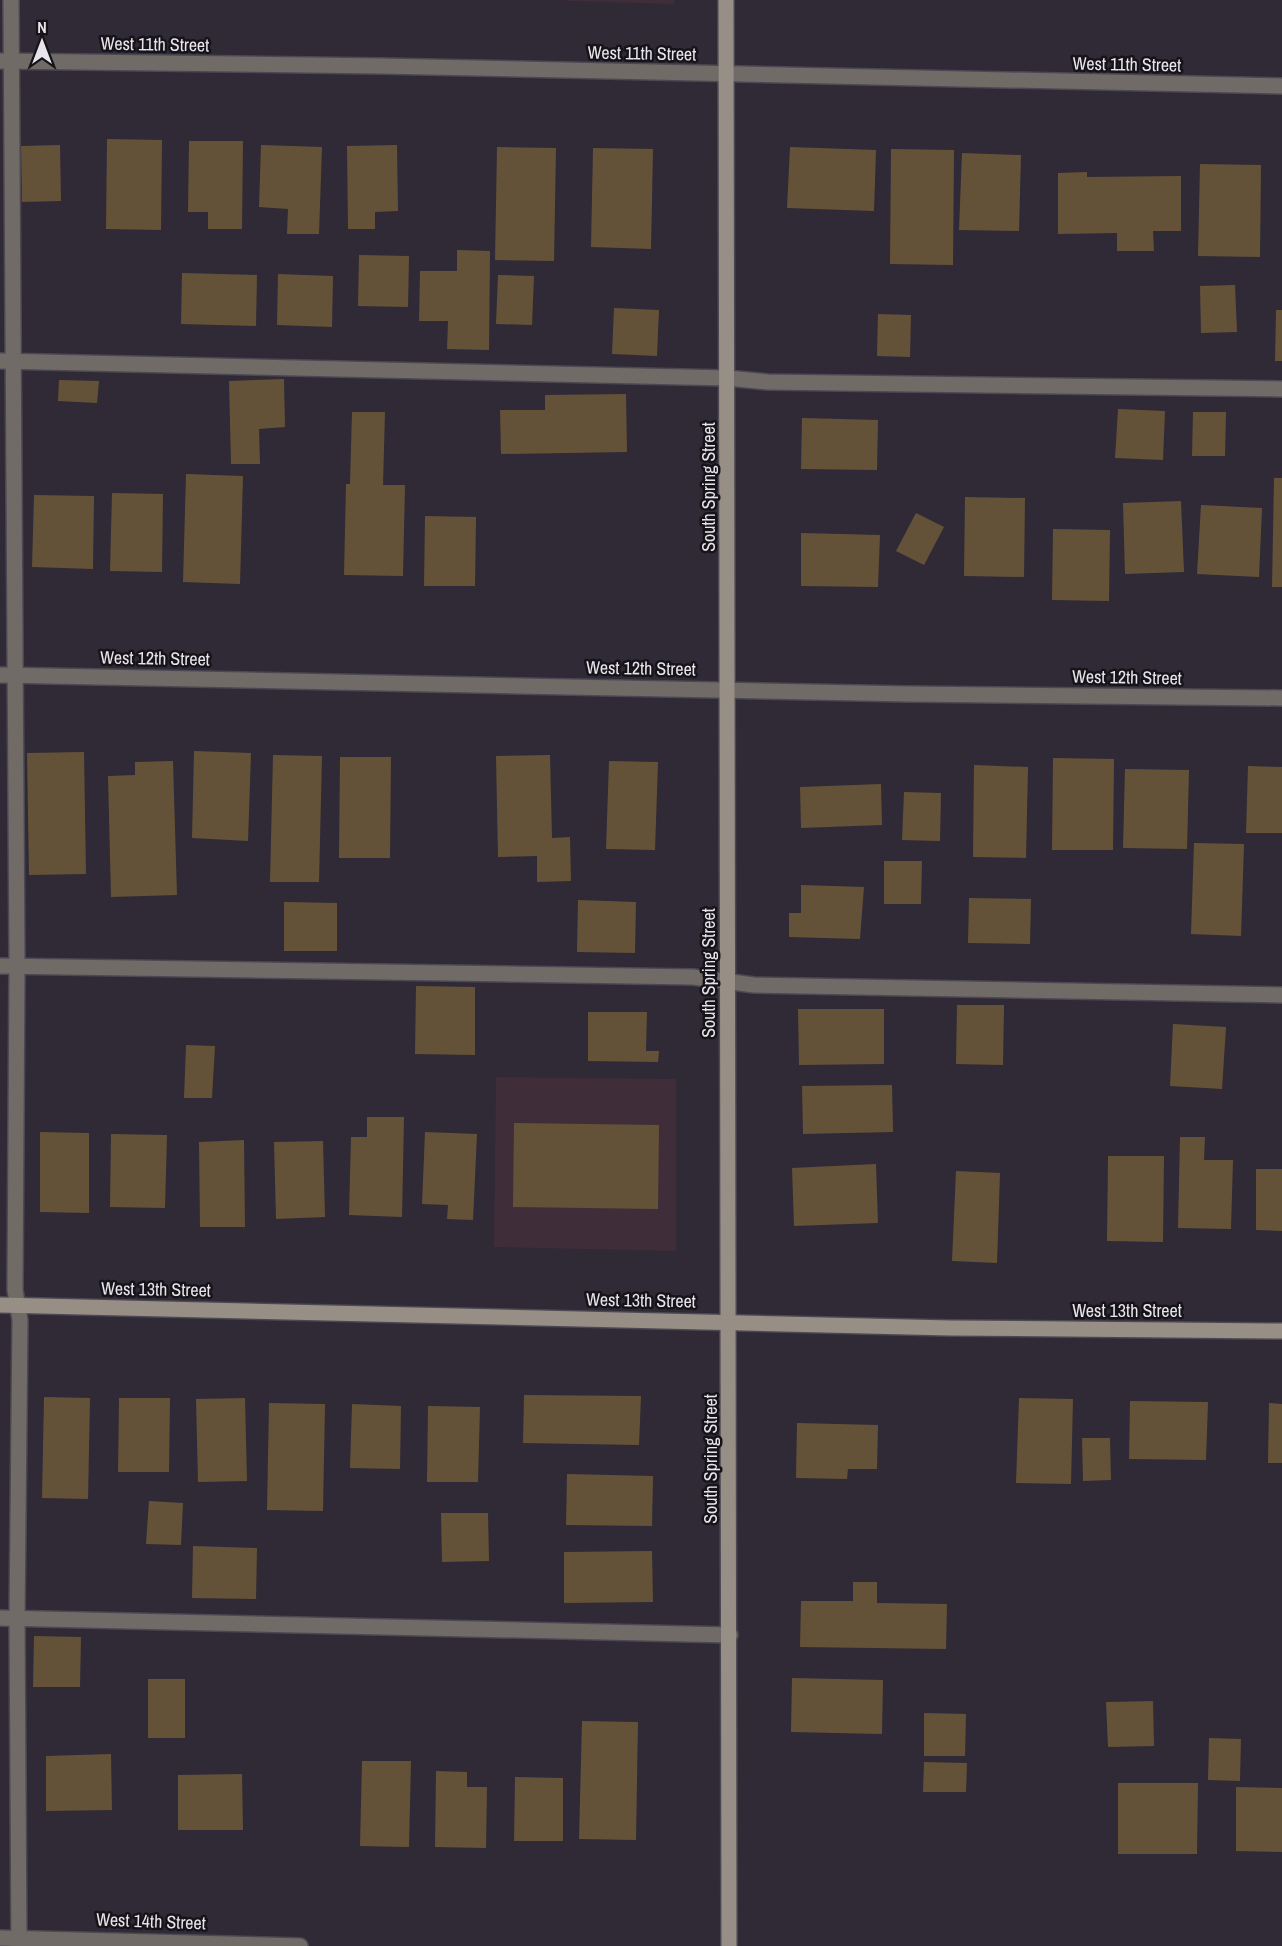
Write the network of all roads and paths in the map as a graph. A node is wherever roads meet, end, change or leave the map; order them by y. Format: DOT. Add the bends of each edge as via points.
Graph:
graph roads {
  1 [pos="11,0"];
  2 [pos="726,0"];
  3 [pos="5,61"];
  4 [pos="726,75"];
  5 [pos="1282,86"];
  6 [pos="7,361"];
  7 [pos="727,378"];
  8 [pos="1282,388"];
  9 [pos="8,675"];
  10 [pos="727,689"];
  11 [pos="1282,698"];
  12 [pos="0,966"];
  13 [pos="16,966"];
  14 [pos="728,980"];
  15 [pos="1282,995"];
  16 [pos="0,1305"];
  17 [pos="18,1305"];
  18 [pos="728,1322"];
  19 [pos="1282,1331"];
  20 [pos="0,1618"];
  21 [pos="17,1618"];
  22 [pos="730,1635"];
  23 [pos="0,1938"];
  24 [pos="19,1942"];
  25 [pos="300,1946"];
  26 [pos="729,1946"];
  1 -- 3 [label="street"];
  2 -- 4 [label="street, South Spring Street"];
  3 -- 4 [label="street, West 11th Street"];
  3 -- 6 [label="street"];
  4 -- 5 [label="street, West 11th Street"];
  4 -- 7 [label="street, South Spring Street"];
  6 -- 7 [label="street"];
  6 -- 9 [label="street"];
  7 -- 8 [label="street" via="768,382"];
  7 -- 10 [label="street, South Spring Street"];
  9 -- 10 [label="street, West 12th Street"];
  9 -- 13 [label="street"];
  10 -- 11 [label="street, West 12th Street"];
  10 -- 14 [label="street, South Spring Street"];
  12 -- 13 [label="street"];
  13 -- 14 [label="street"];
  13 -- 17 [label="street"];
  14 -- 15 [label="street" via="754,985"];
  14 -- 18 [label="street, South Spring Street"];
  16 -- 17 [label="street, West 13th Street"];
  17 -- 18 [label="street, West 13th Street"];
  17 -- 21 [label="street"];
  18 -- 19 [label="street, West 13th Street"];
  18 -- 22 [label="street, South Spring Street"];
  20 -- 21 [label="street"];
  21 -- 22 [label="street"];
  21 -- 24 [label="street"];
  22 -- 26 [label="street, South Spring Street"];
  23 -- 24 [label="street, West 14th Street"];
  24 -- 25 [label="street, West 14th Street"];
}
